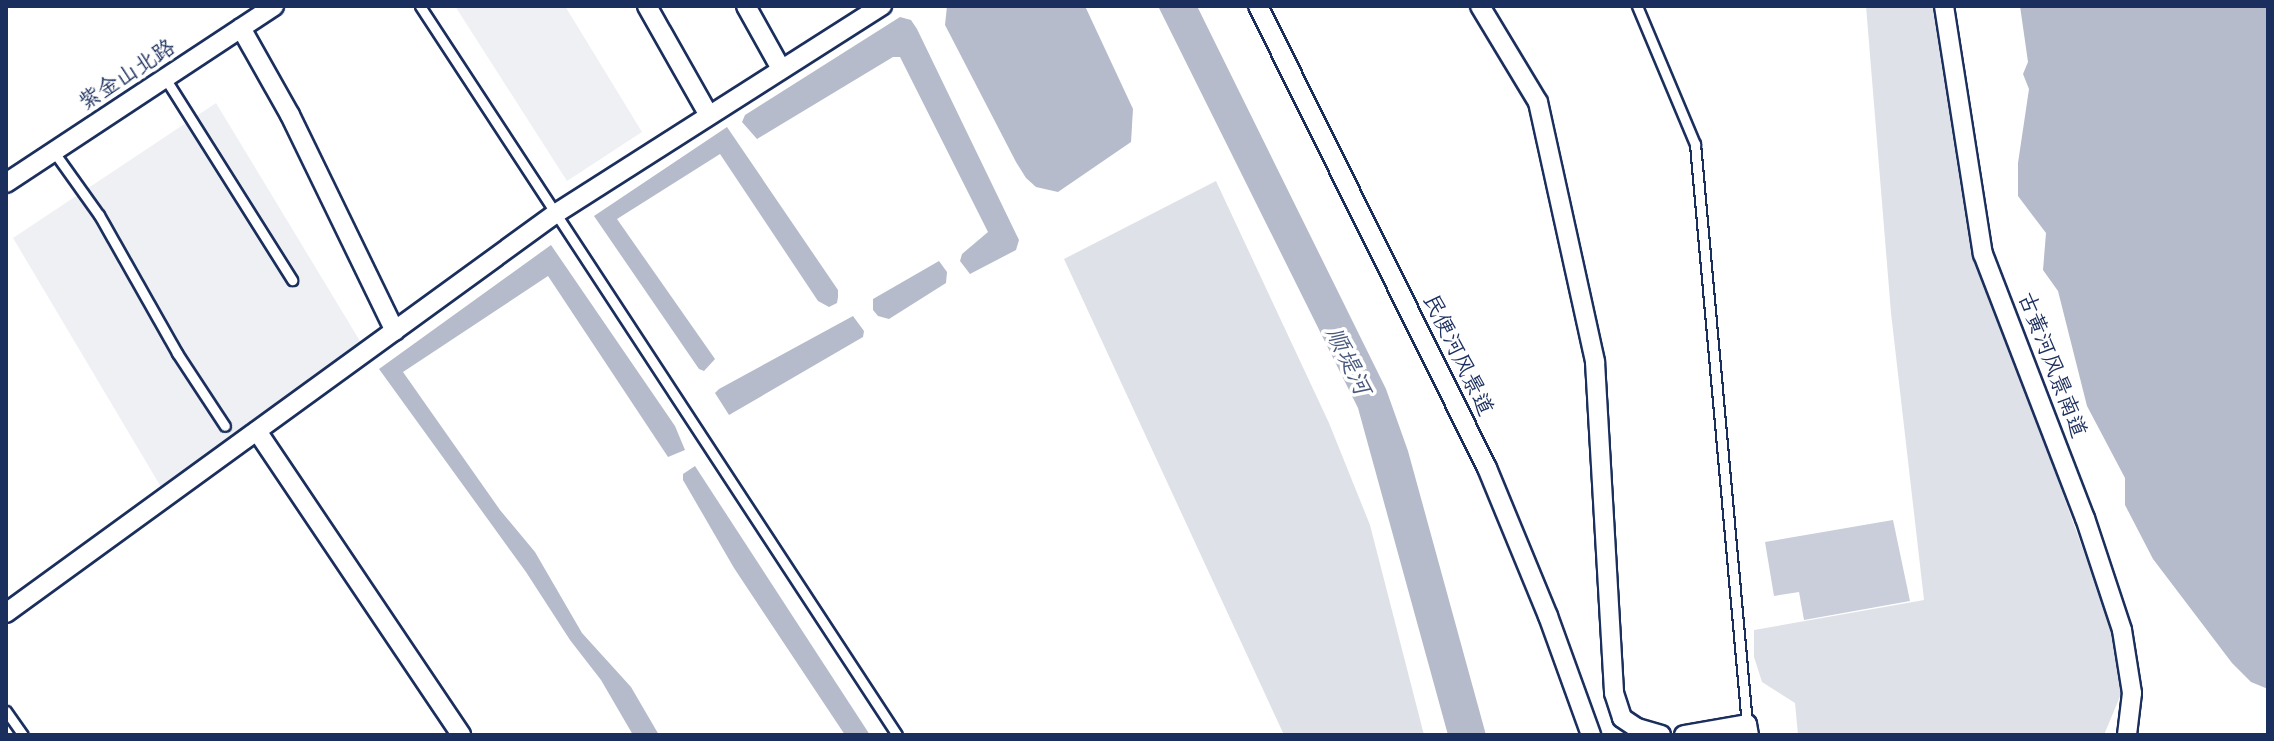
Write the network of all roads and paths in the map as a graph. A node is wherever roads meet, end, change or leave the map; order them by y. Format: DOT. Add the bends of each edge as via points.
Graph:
graph roads {
  1 [pos="274,6"];
  2 [pos="420,6"];
  3 [pos="647,6"];
  4 [pos="746,6"];
  5 [pos="882,6"];
  6 [pos="1258,6"];
  7 [pos="1480,6"];
  8 [pos="1637,6"];
  9 [pos="1944,6"];
  10 [pos="241,28"];
  11 [pos="781,69"];
  12 [pos="165,78"];
  13 [pos="708,114"];
  14 [pos="54,152"];
  15 [pos="6,183"];
  16 [pos="555,214"];
  17 [pos="292,280"];
  18 [pos="395,331"];
  19 [pos="225,426"];
  20 [pos="257,431"];
  21 [pos="6,613"];
  22 [pos="6,711"];
  23 [pos="1748,729"];
  24 [pos="23,735"];
  25 [pos="461,735"];
  26 [pos="897,735"];
  27 [pos="1591,735"];
  28 [pos="1661,735"];
  29 [pos="1684,735"];
  30 [pos="2127,735"];
  1 -- 10 [label="street, 紫金山北路"];
  2 -- 16 [label="lane"];
  3 -- 13 [label="street"];
  4 -- 11 [label="street"];
  5 -- 11 [label="street"];
  6 -- 27 [label="street, 民便河风景道" via="1487,468"];
  7 -- 28 [label="street" via="1538,102 1595,362 1614,693 1622,718"];
  8 -- 23 [label="lane" via="1695,144"];
  9 -- 30 [label="street, 古黄河风景南道" via="1983,254 2085,518 2122,630 2132,693"];
  10 -- 12 [label="street, 紫金山北路"];
  10 -- 18 [label="street" via="290,115"];
  11 -- 13 [label="street"];
  12 -- 14 [label="street, 紫金山北路"];
  12 -- 17 [label="lane"];
  13 -- 16 [label="street"];
  14 -- 15 [label="street, 紫金山北路"];
  14 -- 19 [label="lane" via="99,215"];
  16 -- 18 [label="street"];
  16 -- 26 [label="lane"];
  18 -- 20 [label="street"];
  20 -- 21 [label="street"];
  20 -- 25 [label="street"];
  22 -- 24 [label="lane"];
  23 -- 29 [label="street"];
}
